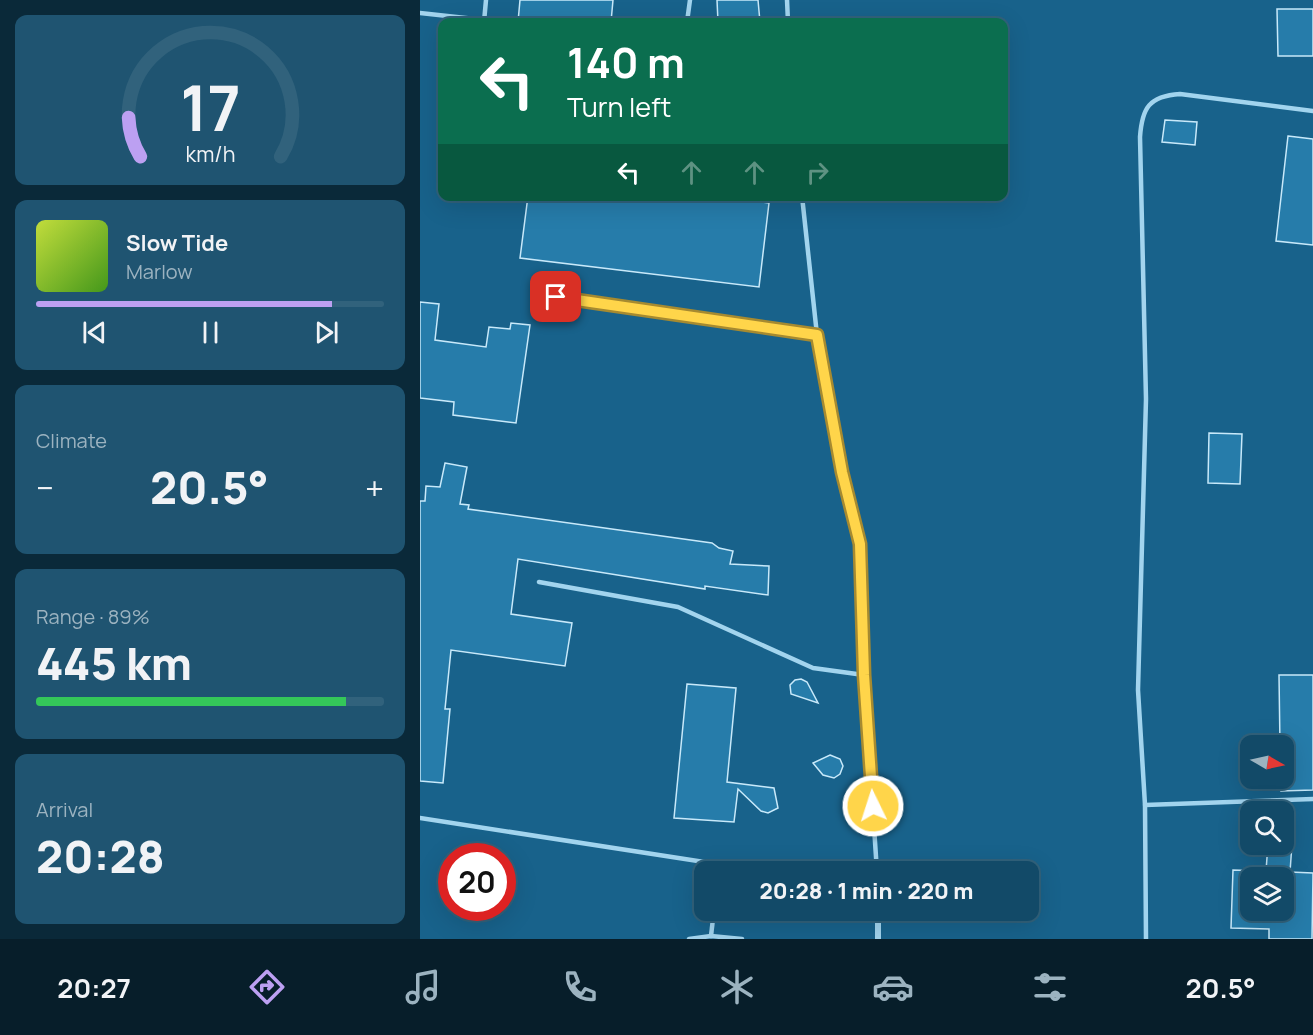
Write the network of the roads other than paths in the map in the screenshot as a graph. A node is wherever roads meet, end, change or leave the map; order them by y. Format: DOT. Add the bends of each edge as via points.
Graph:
graph roads {
  1 [pos="486,0"];
  2 [pos="690,0"];
  3 [pos="787,0"];
  4 [pos="420,13"];
  5 [pos="460,18"];
  6 [pos="484,18"];
  7 [pos="688,18"];
  8 [pos="788,18"];
  9 [pos="1313,111"];
  10 [pos="803,201"];
  11 [pos="556,297"];
  12 [pos="817,335"];
  13 [pos="539,582"];
  14 [pos="864,675"];
  15 [pos="1313,799"];
  16 [pos="1145,805"];
  17 [pos="420,818"];
  18 [pos="700,861"];
  19 [pos="876,861"];
  20 [pos="713,921"];
  21 [pos="878,921"];
  22 [pos="711,936"];
  23 [pos="690,939"];
  24 [pos="742,939"];
  25 [pos="878,939"];
  26 [pos="1146,939"];
  1 -- 6 [label="lane"];
  2 -- 7 [label="lane"];
  3 -- 8 [label="lane"];
  4 -- 5 [label="lane"];
  9 -- 16 [label="lane" via="1180,94 1164,95 1152,102 1142,116 1146,399 1138,690"];
  10 -- 12 [label="lane"];
  11 -- 12 [label="lane"];
  12 -- 14 [label="lane" via="842,472 860,544"];
  13 -- 14 [label="lane" via="678,607 813,668"];
  14 -- 19 [label="lane"];
  15 -- 16 [label="lane"];
  16 -- 26 [label="lane"];
  17 -- 18 [label="lane"];
  20 -- 22 [label="lane"];
  21 -- 25 [label="street"];
  22 -- 23 [label="lane"];
  22 -- 24 [label="lane"];
}
